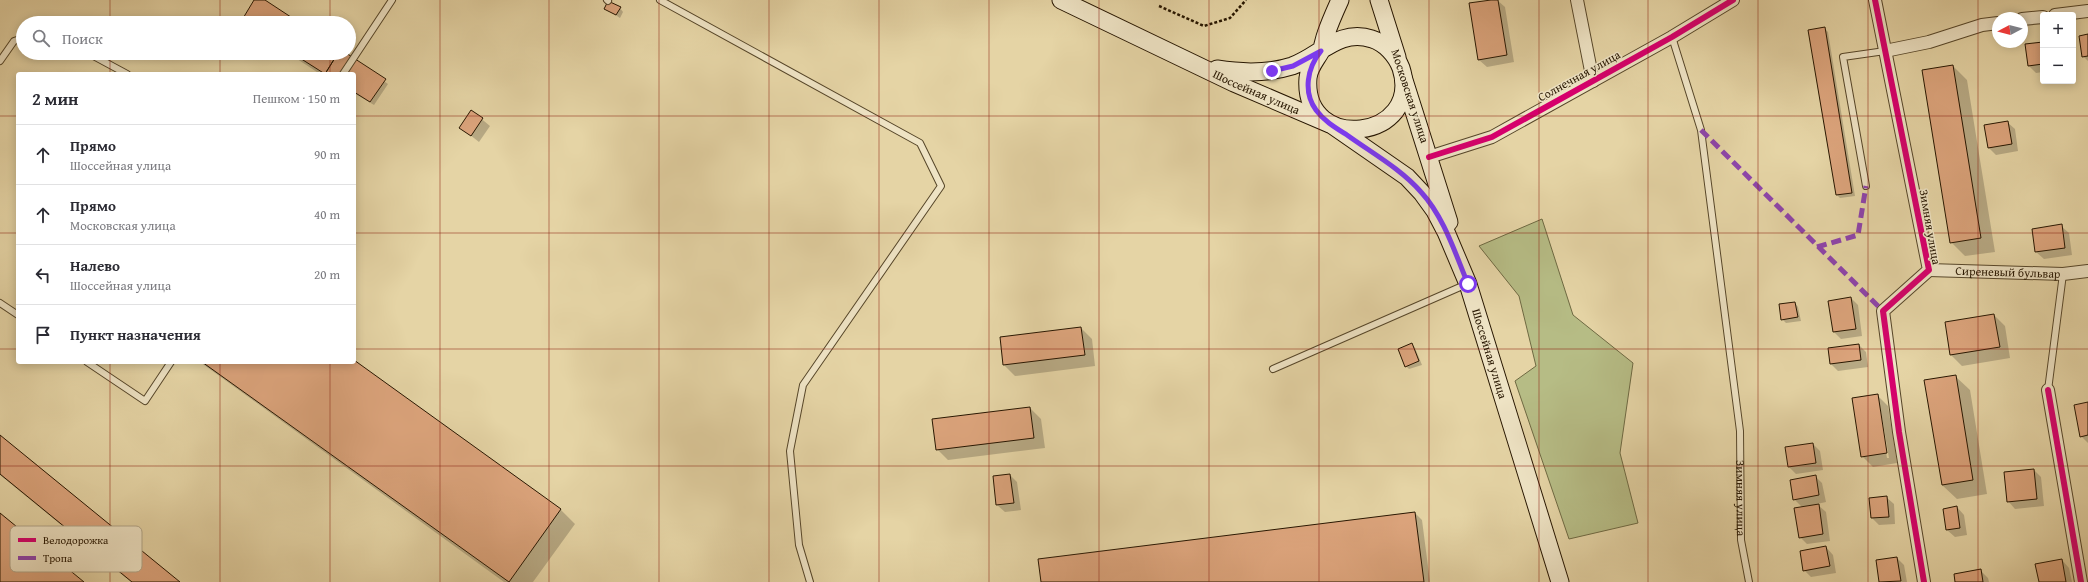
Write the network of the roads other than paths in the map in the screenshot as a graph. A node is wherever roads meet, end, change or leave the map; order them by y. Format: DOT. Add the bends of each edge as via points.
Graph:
graph roads {
  1 [pos="392,0"];
  2 [pos="660,0"];
  3 [pos="1061,0"];
  4 [pos="1340,0"];
  5 [pos="1380,0"];
  6 [pos="1577,0"];
  7 [pos="1733,0"];
  8 [pos="1875,0"];
  9 [pos="2088,10"];
  10 [pos="2074,12"];
  11 [pos="2040,16"];
  12 [pos="2028,18"];
  13 [pos="1992,23"];
  14 [pos="1672,37"];
  15 [pos="16,40"];
  16 [pos="1321,51"];
  17 [pos="1885,51"];
  18 [pos="356,54"];
  19 [pos="101,60"];
  20 [pos="352,60"];
  21 [pos="0,61"];
  22 [pos="1203,67"];
  23 [pos="1401,70"];
  24 [pos="123,72"];
  25 [pos="344,72"];
  26 [pos="1593,81"];
  27 [pos="1332,125"];
  28 [pos="1429,157"];
  29 [pos="1866,186"];
  30 [pos="1928,270"];
  31 [pos="2088,271"];
  32 [pos="2063,274"];
  33 [pos="1468,284"];
  34 [pos="0,303"];
  35 [pos="16,314"];
  36 [pos="90,364"];
  37 [pos="171,364"];
  38 [pos="1273,369"];
  39 [pos="2048,390"];
  40 [pos="810,582"];
  41 [pos="1560,582"];
  42 [pos="1749,582"];
  43 [pos="1924,582"];
  44 [pos="2080,582"];
  1 -- 18 [label="lane"];
  2 -- 40 [label="lane" via="920,143 941,186 803,385 790,451 799,545"];
  3 -- 22 [label="main road, Шоссейная улица"];
  4 -- 16 [label="main road"];
  5 -- 23 [label="main road, Московская улица"];
  6 -- 26 [label="street"];
  7 -- 14 [label="street, Солнечная улица"];
  8 -- 17 [label="street, Зимняя улица"];
  9 -- 10 [label="street"];
  11 -- 12 [label="street"];
  13 -- 17 [label="street" via="1929,42"];
  14 -- 26 [label="street, Солнечная улица"];
  14 -- 42 [label="lane, Зимняя улица" via="1701,130 1740,432 1741,540"];
  15 -- 21 [label="lane"];
  16 -- 22 [label="main road, Шоссейная улица" via="1293,66 1272,71 1234,72"];
  16 -- 23 [label="main road" via="1340,38 1363,36 1384,45 1393,54"];
  16 -- 27 [label="main road" via="1312,65 1308,88 1316,110"];
  17 -- 29 [label="lane" via="1843,57"];
  17 -- 30 [label="street, Зимняя улица"];
  19 -- 24 [label="lane"];
  20 -- 25 [label="lane"];
  22 -- 27 [label="main road, Шоссейная улица"];
  23 -- 27 [label="main road" via="1402,95 1394,111 1380,124 1357,131"];
  23 -- 28 [label="main road, Московская улица"];
  26 -- 28 [label="street, Солнечная улица" via="1492,137"];
  27 -- 33 [label="main road, Шоссейная улица" via="1407,177 1422,193 1439,218"];
  28 -- 33 [label="main road, Московская улица"];
  30 -- 32 [label="street, Сиреневый бульвар"];
  30 -- 43 [label="street, Зимняя улица" via="1883,311 1899,432"];
  31 -- 32 [label="street, Сиреневый бульвар"];
  32 -- 39 [label="lane"];
  33 -- 38 [label="lane"];
  33 -- 41 [label="main road, Шоссейная улица"];
  34 -- 35 [label="lane"];
  36 -- 37 [label="lane" via="145,401"];
  39 -- 44 [label="street"];
}
